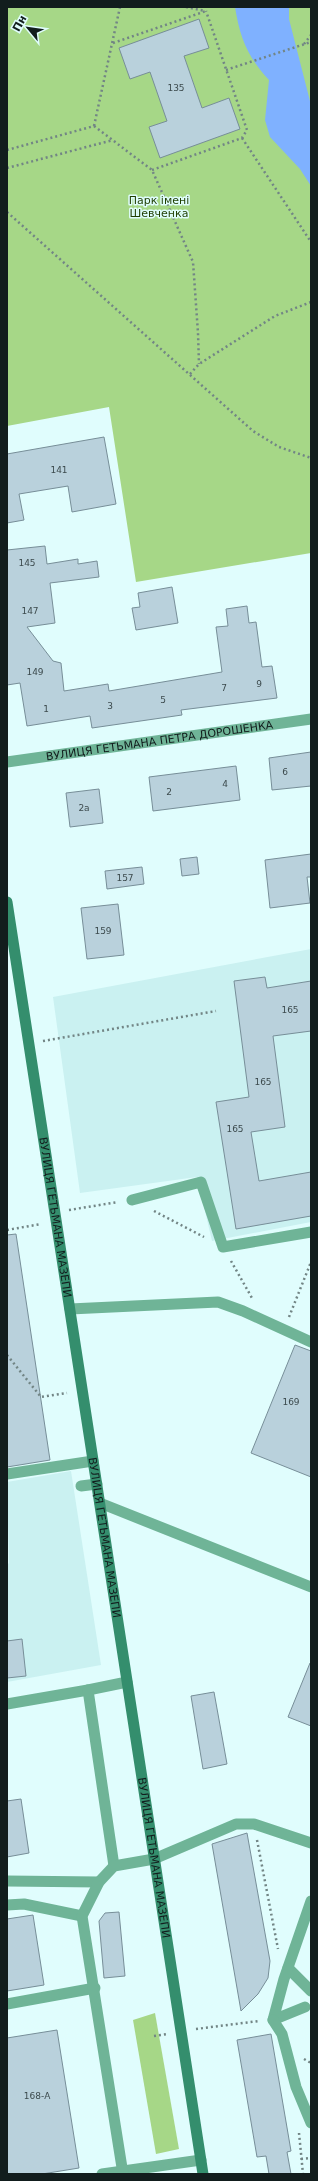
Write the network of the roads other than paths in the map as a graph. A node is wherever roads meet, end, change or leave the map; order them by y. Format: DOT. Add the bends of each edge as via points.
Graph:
graph roads {
  1 [pos="311,719"];
  2 [pos="7,762"];
  3 [pos="7,903"];
  4 [pos="132,1200"];
  5 [pos="311,1232"];
  6 [pos="70,1309"];
  7 [pos="311,1342"];
  8 [pos="93,1461"];
  9 [pos="7,1474"];
  10 [pos="97,1484"];
  11 [pos="81,1486"];
  12 [pos="100,1503"];
  13 [pos="311,1587"];
  14 [pos="127,1682"];
  15 [pos="88,1690"];
  16 [pos="7,1704"];
  17 [pos="311,1843"];
  18 [pos="154,1859"];
  19 [pos="114,1866"];
  20 [pos="7,1882"];
  21 [pos="99,1882"];
  22 [pos="311,1901"];
  23 [pos="7,1905"];
  24 [pos="82,1916"];
  25 [pos="286,1974"];
  26 [pos="95,1988"];
  27 [pos="311,1991"];
  28 [pos="7,2004"];
  29 [pos="305,2007"];
  30 [pos="273,2020"];
  31 [pos="311,2123"];
  32 [pos="201,2160"];
  33 [pos="123,2172"];
  34 [pos="102,2174"];
  35 [pos="203,2174"];
  1 -- 2 [label="street, ВУЛИЦЯ ГЕТЬМАНА ПЕТРА ДОРОШЕНКА"];
  3 -- 6 [label="main road, ВУЛИЦЯ ГЕТЬМАНА МАЗЕПИ"];
  4 -- 5 [label="street" via="201,1182 223,1247"];
  6 -- 7 [label="street" via="218,1302"];
  6 -- 8 [label="main road, ВУЛИЦЯ ГЕТЬМАНА МАЗЕПИ"];
  8 -- 9 [label="street"];
  8 -- 10 [label="main road, ВУЛИЦЯ ГЕТЬМАНА МАЗЕПИ"];
  10 -- 11 [label="street"];
  10 -- 12 [label="main road, ВУЛИЦЯ ГЕТЬМАНА МАЗЕПИ"];
  12 -- 13 [label="street"];
  12 -- 14 [label="main road, ВУЛИЦЯ ГЕТЬМАНА МАЗЕПИ"];
  14 -- 15 [label="street"];
  14 -- 18 [label="main road, ВУЛИЦЯ ГЕТЬМАНА МАЗЕПИ"];
  15 -- 16 [label="street"];
  15 -- 19 [label="street"];
  17 -- 18 [label="street" via="254,1824 236,1824"];
  18 -- 19 [label="street"];
  18 -- 32 [label="main road, ВУЛИЦЯ ГЕТЬМАНА МАЗЕПИ"];
  19 -- 21 [label="street"];
  20 -- 21 [label="street"];
  21 -- 24 [label="street"];
  22 -- 25 [label="street"];
  23 -- 24 [label="street" via="24,1904"];
  24 -- 26 [label="street"];
  25 -- 27 [label="street"];
  25 -- 30 [label="street"];
  26 -- 28 [label="street"];
  26 -- 33 [label="street"];
  29 -- 30 [label="street"];
  30 -- 31 [label="street" via="282,2034 296,2087"];
  32 -- 33 [label="street"];
  32 -- 35 [label="main road, ВУЛИЦЯ ГЕТЬМАНА МАЗЕПИ"];
  33 -- 34 [label="street"];
}
